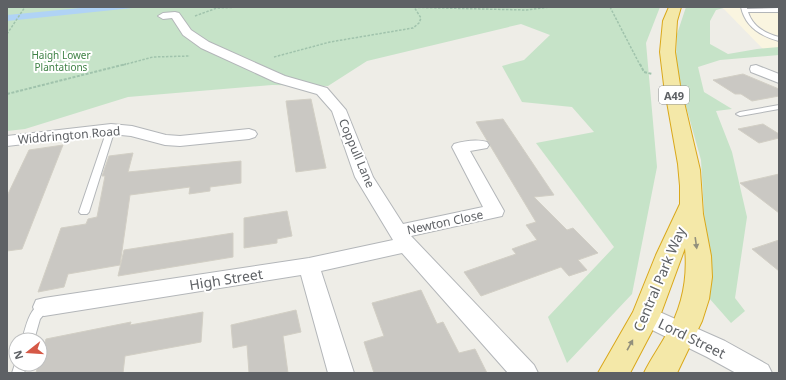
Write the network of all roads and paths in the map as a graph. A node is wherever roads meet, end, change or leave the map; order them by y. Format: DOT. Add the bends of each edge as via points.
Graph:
graph roads {
  1 [pos="25,7"];
  2 [pos="242,7"];
  3 [pos="398,7"];
  4 [pos="414,7"];
  5 [pos="550,7"];
  6 [pos="610,7"];
  7 [pos="675,7"];
  8 [pos="217,8"];
  9 [pos="744,9"];
  10 [pos="768,10"];
  11 [pos="779,10"];
  12 [pos="176,16"];
  13 [pos="779,16"];
  14 [pos="7,34"];
  15 [pos="779,39"];
  16 [pos="186,56"];
  17 [pos="244,61"];
  18 [pos="756,69"];
  19 [pos="670,78"];
  20 [pos="779,79"];
  21 [pos="7,94"];
  22 [pos="779,107"];
  23 [pos="740,114"];
  24 [pos="111,129"];
  25 [pos="249,134"];
  26 [pos="7,142"];
  27 [pos="481,145"];
  28 [pos="691,204"];
  29 [pos="84,212"];
  30 [pos="402,239"];
  31 [pos="309,266"];
  32 [pos="44,307"];
  33 [pos="646,316"];
  34 [pos="30,332"];
  35 [pos="682,333"];
  36 [pos="341,373"];
  37 [pos="525,373"];
  38 [pos="614,373"];
  39 [pos="660,373"];
  40 [pos="759,373"];
  1 -- 14 [label="path"];
  2 -- 8 [label="path"];
  3 -- 4 [label="path"];
  4 -- 5 [label="path" via="526,10"];
  4 -- 17 [label="path" via="422,18 414,28 330,42 282,56"];
  6 -- 19 [label="path" via="644,72"];
  7 -- 19 [label="highway, Central Park Way / A49" via="668,36"];
  8 -- 12 [label="path"];
  9 -- 10 [label="lane"];
  9 -- 15 [label="lane" via="748,22 756,29"];
  10 -- 11 [label="lane"];
  10 -- 13 [label="lane"];
  12 -- 17 [label="street, Coppull Lane" via="184,31 193,39"];
  16 -- 21 [label="path" via="153,57"];
  17 -- 30 [label="street, Coppull Lane" via="280,79 322,91 339,110 364,177"];
  18 -- 20 [label="street"];
  19 -- 28 [label="highway, Central Park Way / A49" via="691,182"];
  22 -- 23 [label="lane"];
  24 -- 25 [label="street, Widdrington Road" via="180,141 227,142"];
  24 -- 26 [label="street, Widdrington Road"];
  24 -- 29 [label="lane"];
  27 -- 30 [label="street, Newton Close" via="460,147 495,211"];
  28 -- 33 [label="highway, Central Park Way / A49"];
  28 -- 35 [label="highway, Central Park Way / A49, one-way" via="700,268 696,295"];
  30 -- 31 [label="street, High Street"];
  30 -- 37 [label="street, Coppull Lane"];
  31 -- 32 [label="street, High Street"];
  31 -- 36 [label="street"];
  32 -- 34 [label="lane" via="35,317"];
  33 -- 35 [label="street, Lord Street"];
  38 -- 33 [label="highway, Central Park Way / A49, one-way"];
  35 -- 39 [label="highway, A49"];
  35 -- 40 [label="street, Lord Street"];
}
